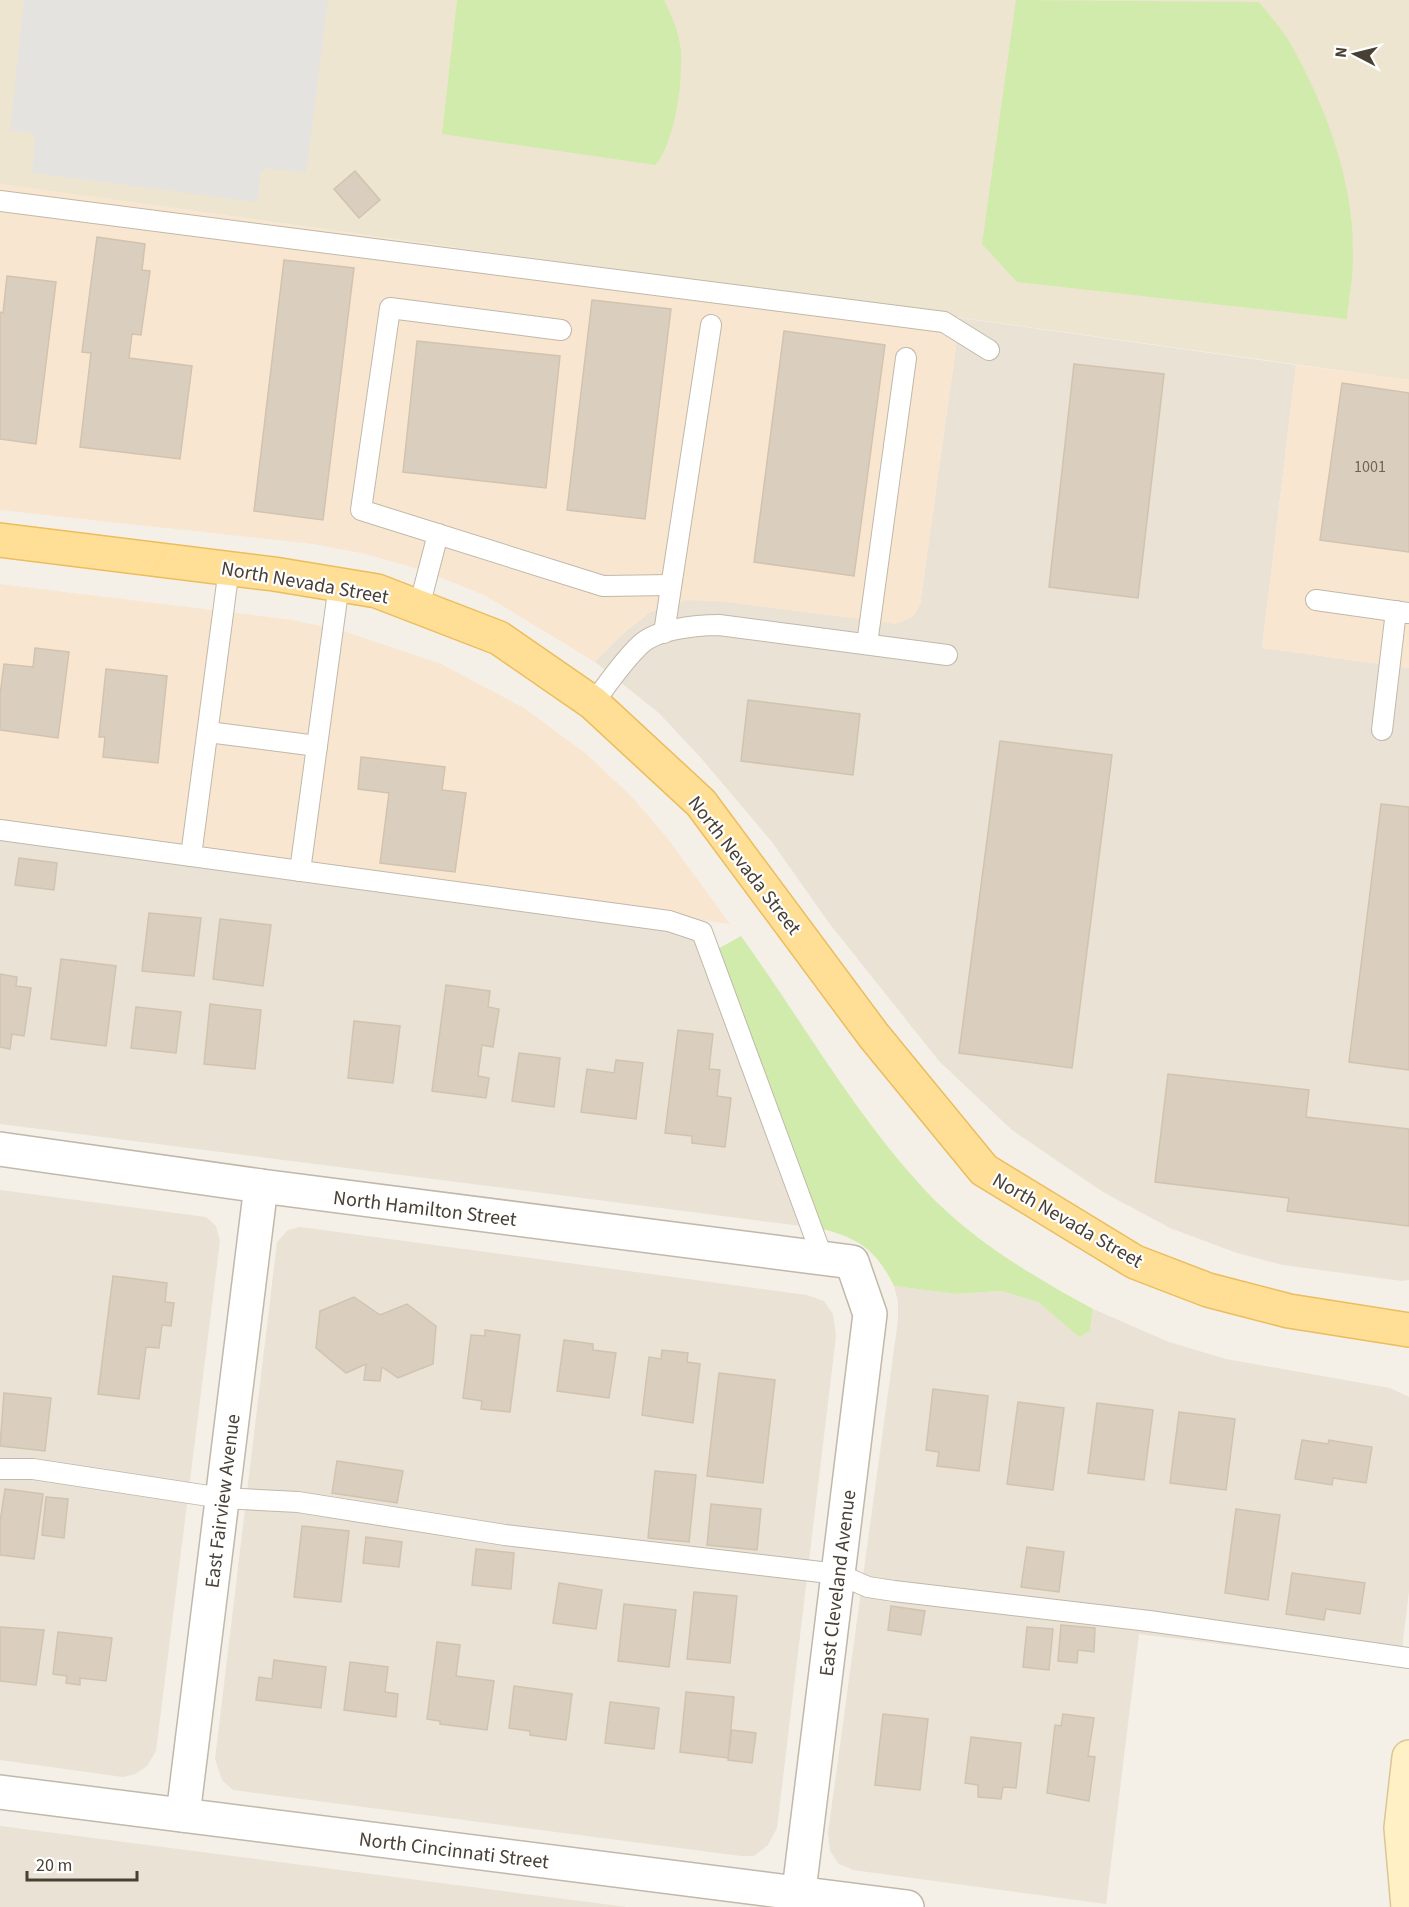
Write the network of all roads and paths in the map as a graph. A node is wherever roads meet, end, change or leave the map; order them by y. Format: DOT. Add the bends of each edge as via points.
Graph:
graph roads {
  1 [pos="0,201"];
  2 [pos="711,325"];
  3 [pos="561,330"];
  4 [pos="989,350"];
  5 [pos="906,358"];
  6 [pos="438,534"];
  7 [pos="0,540"];
  8 [pos="229,568"];
  9 [pos="339,584"];
  10 [pos="671,585"];
  11 [pos="1316,600"];
  12 [pos="419,607"];
  13 [pos="1403,612"];
  14 [pos="664,633"];
  15 [pos="867,644"];
  16 [pos="947,655"];
  17 [pos="594,703"];
  18 [pos="1382,730"];
  19 [pos="208,732"];
  20 [pos="317,746"];
  21 [pos="0,830"];
  22 [pos="191,856"];
  23 [pos="300,871"];
  24 [pos="0,1149"];
  25 [pos="261,1186"];
  26 [pos="837,1260"];
  27 [pos="1409,1330"];
  28 [pos="0,1470"];
  29 [pos="222,1498"];
  30 [pos="838,1574"];
  31 [pos="1409,1658"];
  32 [pos="1409,1757"];
  33 [pos="0,1792"];
  34 [pos="183,1815"];
  35 [pos="798,1900"];
  36 [pos="907,1907"];
  37 [pos="1408,1907"];
  1 -- 4 [label="lane" via="944,322"];
  2 -- 10 [label="lane"];
  3 -- 6 [label="lane" via="390,308 361,510"];
  5 -- 15 [label="lane"];
  6 -- 10 [label="lane" via="603,586"];
  6 -- 12 [label="lane"];
  7 -- 8 [label="main road, North Nevada Street"];
  8 -- 9 [label="main road, North Nevada Street"];
  8 -- 19 [label="lane"];
  9 -- 12 [label="main road, North Nevada Street" via="377,591"];
  9 -- 20 [label="lane"];
  10 -- 14 [label="lane"];
  11 -- 13 [label="lane"];
  12 -- 17 [label="main road, North Nevada Street" via="499,638"];
  13 -- 18 [label="lane"];
  14 -- 15 [label="lane" via="696,625 719,625"];
  14 -- 17 [label="lane" via="641,643"];
  15 -- 16 [label="lane"];
  17 -- 27 [label="main road, North Nevada Street" via="701,803 874,1036 984,1170 1136,1262 1208,1290 1289,1311"];
  19 -- 20 [label="lane"];
  19 -- 22 [label="lane"];
  20 -- 23 [label="lane"];
  21 -- 22 [label="lane"];
  22 -- 23 [label="lane"];
  23 -- 26 [label="lane" via="669,921 702,932"];
  24 -- 25 [label="street, North Hamilton Street"];
  25 -- 26 [label="street, North Hamilton Street"];
  25 -- 29 [label="street, East Fairview Avenue"];
  26 -- 30 [label="street, East Cleveland Avenue" via="870,1314"];
  28 -- 29 [label="lane" via="33,1469"];
  29 -- 30 [label="lane" via="298,1502 505,1535"];
  29 -- 34 [label="street, East Fairview Avenue"];
  30 -- 31 [label="lane" via="868,1587 894,1591 1149,1621"];
  30 -- 35 [label="street, East Cleveland Avenue"];
  32 -- 37 [label="main road" via="1401,1828"];
  33 -- 34 [label="street, North Cincinnati Street"];
  34 -- 35 [label="street, North Cincinnati Street"];
  35 -- 36 [label="street, North Cincinnati Street"];
}
